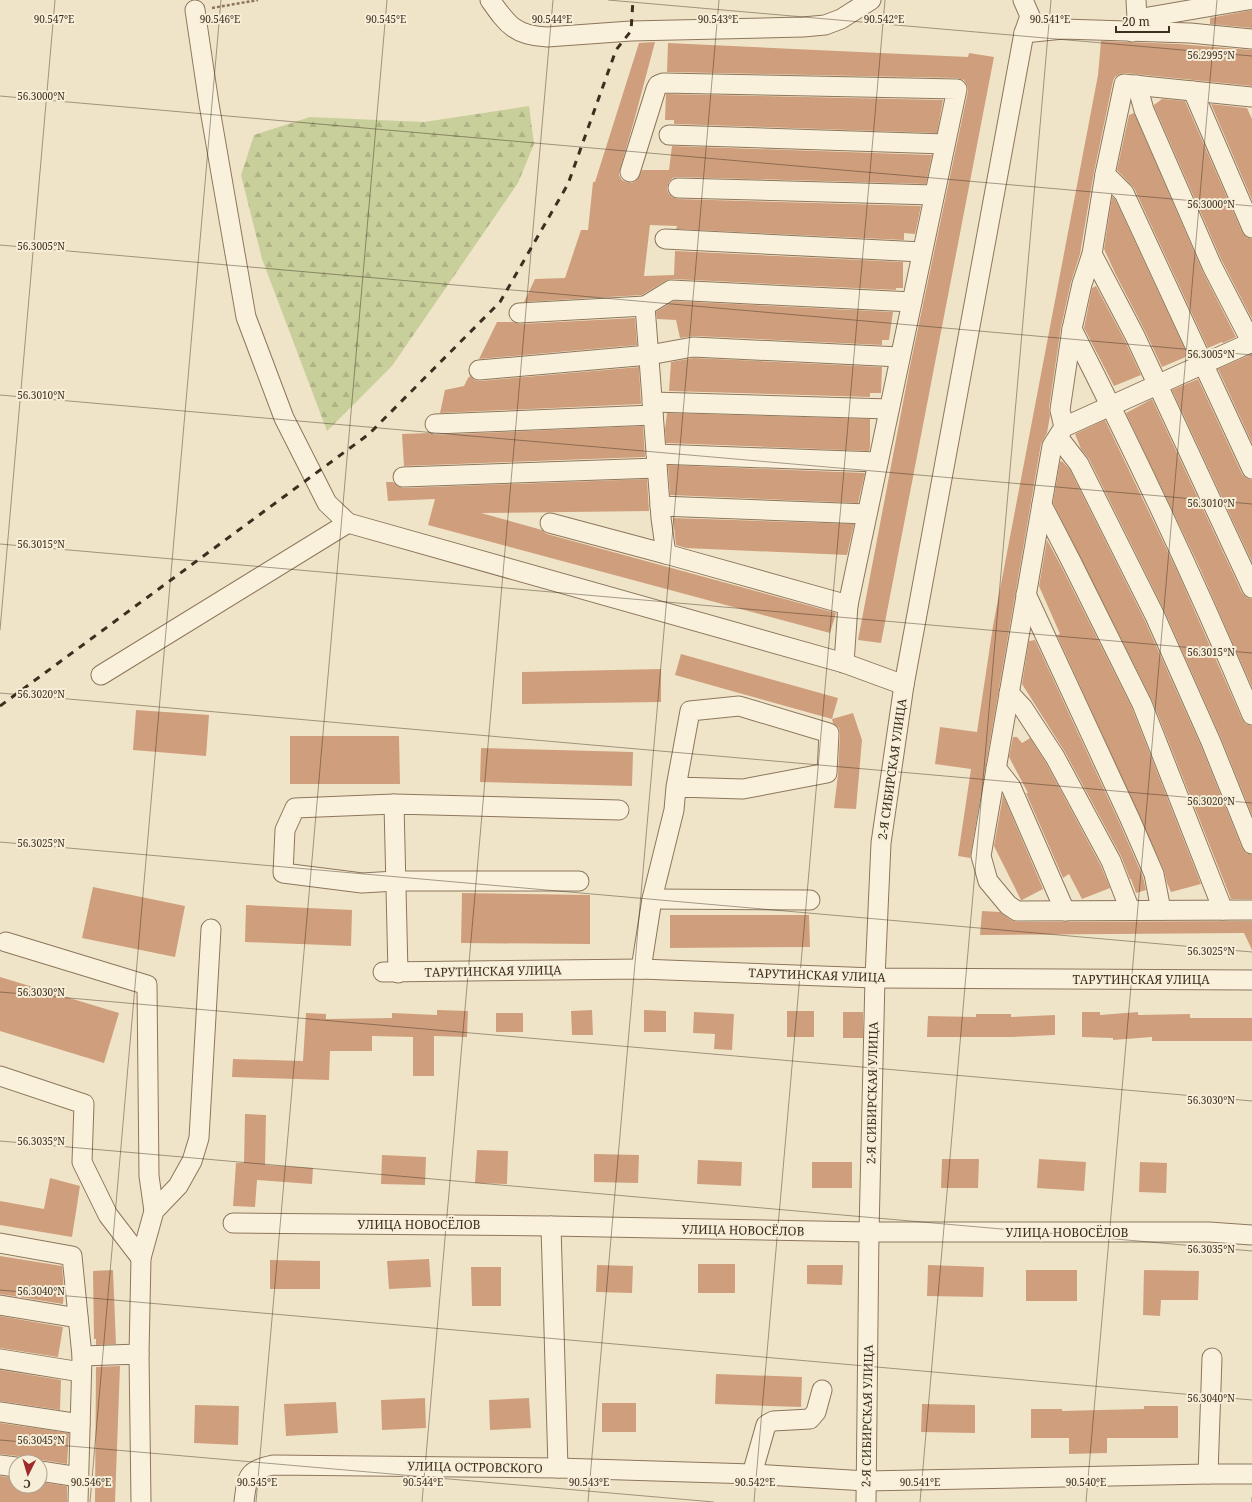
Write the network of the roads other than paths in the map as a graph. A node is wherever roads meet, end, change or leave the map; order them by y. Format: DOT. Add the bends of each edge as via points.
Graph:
graph roads {
  1 [pos="490,0"];
  2 [pos="871,0"];
  3 [pos="1023,0"];
  4 [pos="1136,0"];
  5 [pos="1248,0"];
  6 [pos="196,10"];
  7 [pos="1134,26"];
  8 [pos="1024,33"];
  9 [pos="1252,40"];
  10 [pos="1137,85"];
  11 [pos="1193,91"];
  12 [pos="1252,97"];
  13 [pos="669,135"];
  14 [pos="945,144"];
  15 [pos="630,172"];
  16 [pos="1105,174"];
  17 [pos="678,188"];
  18 [pos="934,195"];
  19 [pos="1252,228"];
  20 [pos="665,239"];
  21 [pos="922,252"];
  22 [pos="1092,254"];
  23 [pos="912,302"];
  24 [pos="645,306"];
  25 [pos="519,314"];
  26 [pos="1072,329"];
  27 [pos="1252,342"];
  28 [pos="649,355"];
  29 [pos="900,357"];
  30 [pos="1202,364"];
  31 [pos="479,370"];
  32 [pos="1158,385"];
  33 [pos="1111,406"];
  34 [pos="653,409"];
  35 [pos="889,410"];
  36 [pos="435,424"];
  37 [pos="1061,432"];
  38 [pos="657,461"];
  39 [pos="878,462"];
  40 [pos="1252,469"];
  41 [pos="403,477"];
  42 [pos="1042,505"];
  43 [pos="660,506"];
  44 [pos="868,514"];
  45 [pos="348,523"];
  46 [pos="550,523"];
  47 [pos="666,554"];
  48 [pos="1252,588"];
  49 [pos="1026,594"];
  50 [pos="848,605"];
  51 [pos="844,662"];
  52 [pos="101,675"];
  53 [pos="904,685"];
  54 [pos="1009,693"];
  55 [pos="1252,715"];
  56 [pos="996,768"];
  57 [pos="676,787"];
  58 [pos="394,804"];
  59 [pos="619,810"];
  60 [pos="1252,844"];
  61 [pos="396,881"];
  62 [pos="579,881"];
  63 [pos="652,899"];
  64 [pos="810,900"];
  65 [pos="1130,910"];
  66 [pos="1161,910"];
  67 [pos="1223,910"];
  68 [pos="1252,910"];
  69 [pos="1066,911"];
  70 [pos="211,929"];
  71 [pos="6,942"];
  72 [pos="641,969"];
  73 [pos="874,978"];
  74 [pos="1252,980"];
  75 [pos="0,1076"];
  76 [pos="154,1211"];
  77 [pos="233,1223"];
  78 [pos="551,1226"];
  79 [pos="869,1232"];
  80 [pos="1252,1235"];
  81 [pos="0,1243"];
  82 [pos="141,1258"];
  83 [pos="0,1305"];
  84 [pos="78,1318"];
  85 [pos="139,1354"];
  86 [pos="1212,1358"];
  87 [pos="0,1359"];
  88 [pos="81,1364"];
  89 [pos="822,1390"];
  90 [pos="0,1412"];
  91 [pos="80,1424"];
  92 [pos="558,1468"];
  93 [pos="48,1472"];
  94 [pos="752,1474"];
  95 [pos="1208,1474"];
  96 [pos="1252,1474"];
  97 [pos="79,1477"];
  98 [pos="866,1481"];
  99 [pos="78,1502"];
  100 [pos="141,1502"];
  101 [pos="244,1502"];
  102 [pos="866,1502"];
  1 -- 2 [label="street" via="505,21 518,31 547,37 630,31 825,25 841,19"];
  3 -- 8 [label="street, 2-Я СИБИРСКАЯ УЛИЦА" via="1030,16"];
  4 -- 7 [label="street"];
  5 -- 7 [label="street"];
  6 -- 45 [label="street" via="209,104 246,317 284,418 327,503"];
  7 -- 8 [label="street"];
  7 -- 9 [label="street"];
  8 -- 53 [label="street, 2-Я СИБИРСКАЯ УЛИЦА"];
  10 -- 11 [label="street"];
  10 -- 16 [label="street" via="1124,84"];
  10 -- 27 [label="street" via="1144,110 1212,266"];
  11 -- 12 [label="street"];
  11 -- 19 [label="street"];
  13 -- 14 [label="street"];
  14 -- 15 [label="street" via="957,89 663,83 656,89"];
  14 -- 18 [label="street"];
  16 -- 22 [label="street"];
  16 -- 30 [label="street" via="1124,193"];
  17 -- 18 [label="street"];
  18 -- 21 [label="street"];
  20 -- 21 [label="street"];
  21 -- 23 [label="street"];
  22 -- 26 [label="street"];
  22 -- 32 [label="street"];
  23 -- 24 [label="street" via="671,290"];
  23 -- 29 [label="street"];
  24 -- 25 [label="street"];
  24 -- 28 [label="street"];
  26 -- 33 [label="street"];
  26 -- 37 [label="street" via="1060,410"];
  27 -- 30 [label="street"];
  28 -- 29 [label="street" via="693,347"];
  28 -- 31 [label="street"];
  28 -- 34 [label="street"];
  29 -- 35 [label="street"];
  30 -- 32 [label="street"];
  30 -- 40 [label="street"];
  32 -- 33 [label="street"];
  32 -- 48 [label="street"];
  33 -- 37 [label="street"];
  33 -- 55 [label="street" via="1223,645"];
  34 -- 35 [label="street"];
  34 -- 36 [label="street"];
  34 -- 38 [label="street"];
  35 -- 39 [label="street"];
  37 -- 42 [label="street" via="1052,446"];
  37 -- 60 [label="street" via="1154,616 1211,742"];
  38 -- 39 [label="street"];
  38 -- 41 [label="street"];
  38 -- 43 [label="street"];
  39 -- 44 [label="street"];
  42 -- 49 [label="street"];
  42 -- 67 [label="street" via="1142,704"];
  43 -- 44 [label="street"];
  43 -- 47 [label="street"];
  44 -- 50 [label="street"];
  45 -- 51 [label="street"];
  45 -- 52 [label="street"];
  46 -- 47 [label="street"];
  47 -- 50 [label="street"];
  49 -- 54 [label="street"];
  49 -- 66 [label="street" via="1154,874"];
  50 -- 51 [label="street"];
  51 -- 53 [label="street"];
  53 -- 73 [label="street, 2-Я СИБИРСКАЯ УЛИЦА" via="881,843"];
  54 -- 56 [label="street"];
  54 -- 65 [label="street" via="1023,708 1055,757 1111,860"];
  56 -- 69 [label="street" via="1011,787"];
  56 -- 69 [label="street" via="981,856 988,880 1008,905 1017,910"];
  57 -- 57 [label="street" via="690,711 739,706 829,734 827,773 743,789"];
  57 -- 63 [label="street" via="674,810"];
  58 -- 59 [label="street"];
  58 -- 61 [label="street"];
  58 -- 61 [label="street" via="295,808 285,830 283,873 362,883"];
  61 -- 62 [label="street"];
  61 -- 72 [label="street, ТАРУТИНСКАЯ УЛИЦА" via="390,973"];
  63 -- 64 [label="street"];
  63 -- 72 [label="street"];
  65 -- 66 [label="street"];
  65 -- 69 [label="street"];
  66 -- 67 [label="street"];
  67 -- 68 [label="street"];
  70 -- 76 [label="street" via="199,1138 192,1161 178,1186"];
  71 -- 76 [label="street" via="147,985 149,1176"];
  72 -- 73 [label="street, ТАРУТИНСКАЯ УЛИЦА"];
  73 -- 74 [label="street, ТАРУТИНСКАЯ УЛИЦА"];
  73 -- 79 [label="street, 2-Я СИБИРСКАЯ УЛИЦА"];
  75 -- 82 [label="street" via="84,1104 82,1162 108,1215"];
  76 -- 82 [label="street"];
  77 -- 78 [label="street, УЛИЦА НОВОСЁЛОВ"];
  78 -- 79 [label="street, УЛИЦА НОВОСЁЛОВ"];
  78 -- 92 [label="street"];
  79 -- 80 [label="street, УЛИЦА НОВОСЁЛОВ" via="1209,1232"];
  79 -- 98 [label="street, 2-Я СИБИРСКАЯ УЛИЦА"];
  81 -- 84 [label="street" via="72,1256"];
  82 -- 85 [label="street"];
  83 -- 84 [label="street"];
  84 -- 88 [label="street"];
  85 -- 88 [label="street"];
  85 -- 100 [label="street"];
  86 -- 95 [label="street"];
  87 -- 88 [label="street"];
  88 -- 91 [label="street"];
  89 -- 94 [label="street" via="816,1412 810,1419 773,1421 766,1425"];
  90 -- 91 [label="street"];
  91 -- 97 [label="street"];
  92 -- 94 [label="street, УЛИЦА ОСТРОВСКОГО"];
  92 -- 101 [label="street, УЛИЦА ОСТРОВСКОГО" via="273,1465 258,1468 249,1475"];
  93 -- 97 [label="street"];
  94 -- 98 [label="street, УЛИЦА ОСТРОВСКОГО"];
  95 -- 96 [label="street, УЛИЦА ОСТРОВСКОГО"];
  95 -- 98 [label="street, УЛИЦА ОСТРОВСКОГО"];
  97 -- 99 [label="street"];
  98 -- 102 [label="street, 2-Я СИБИРСКАЯ УЛИЦА"];
}
